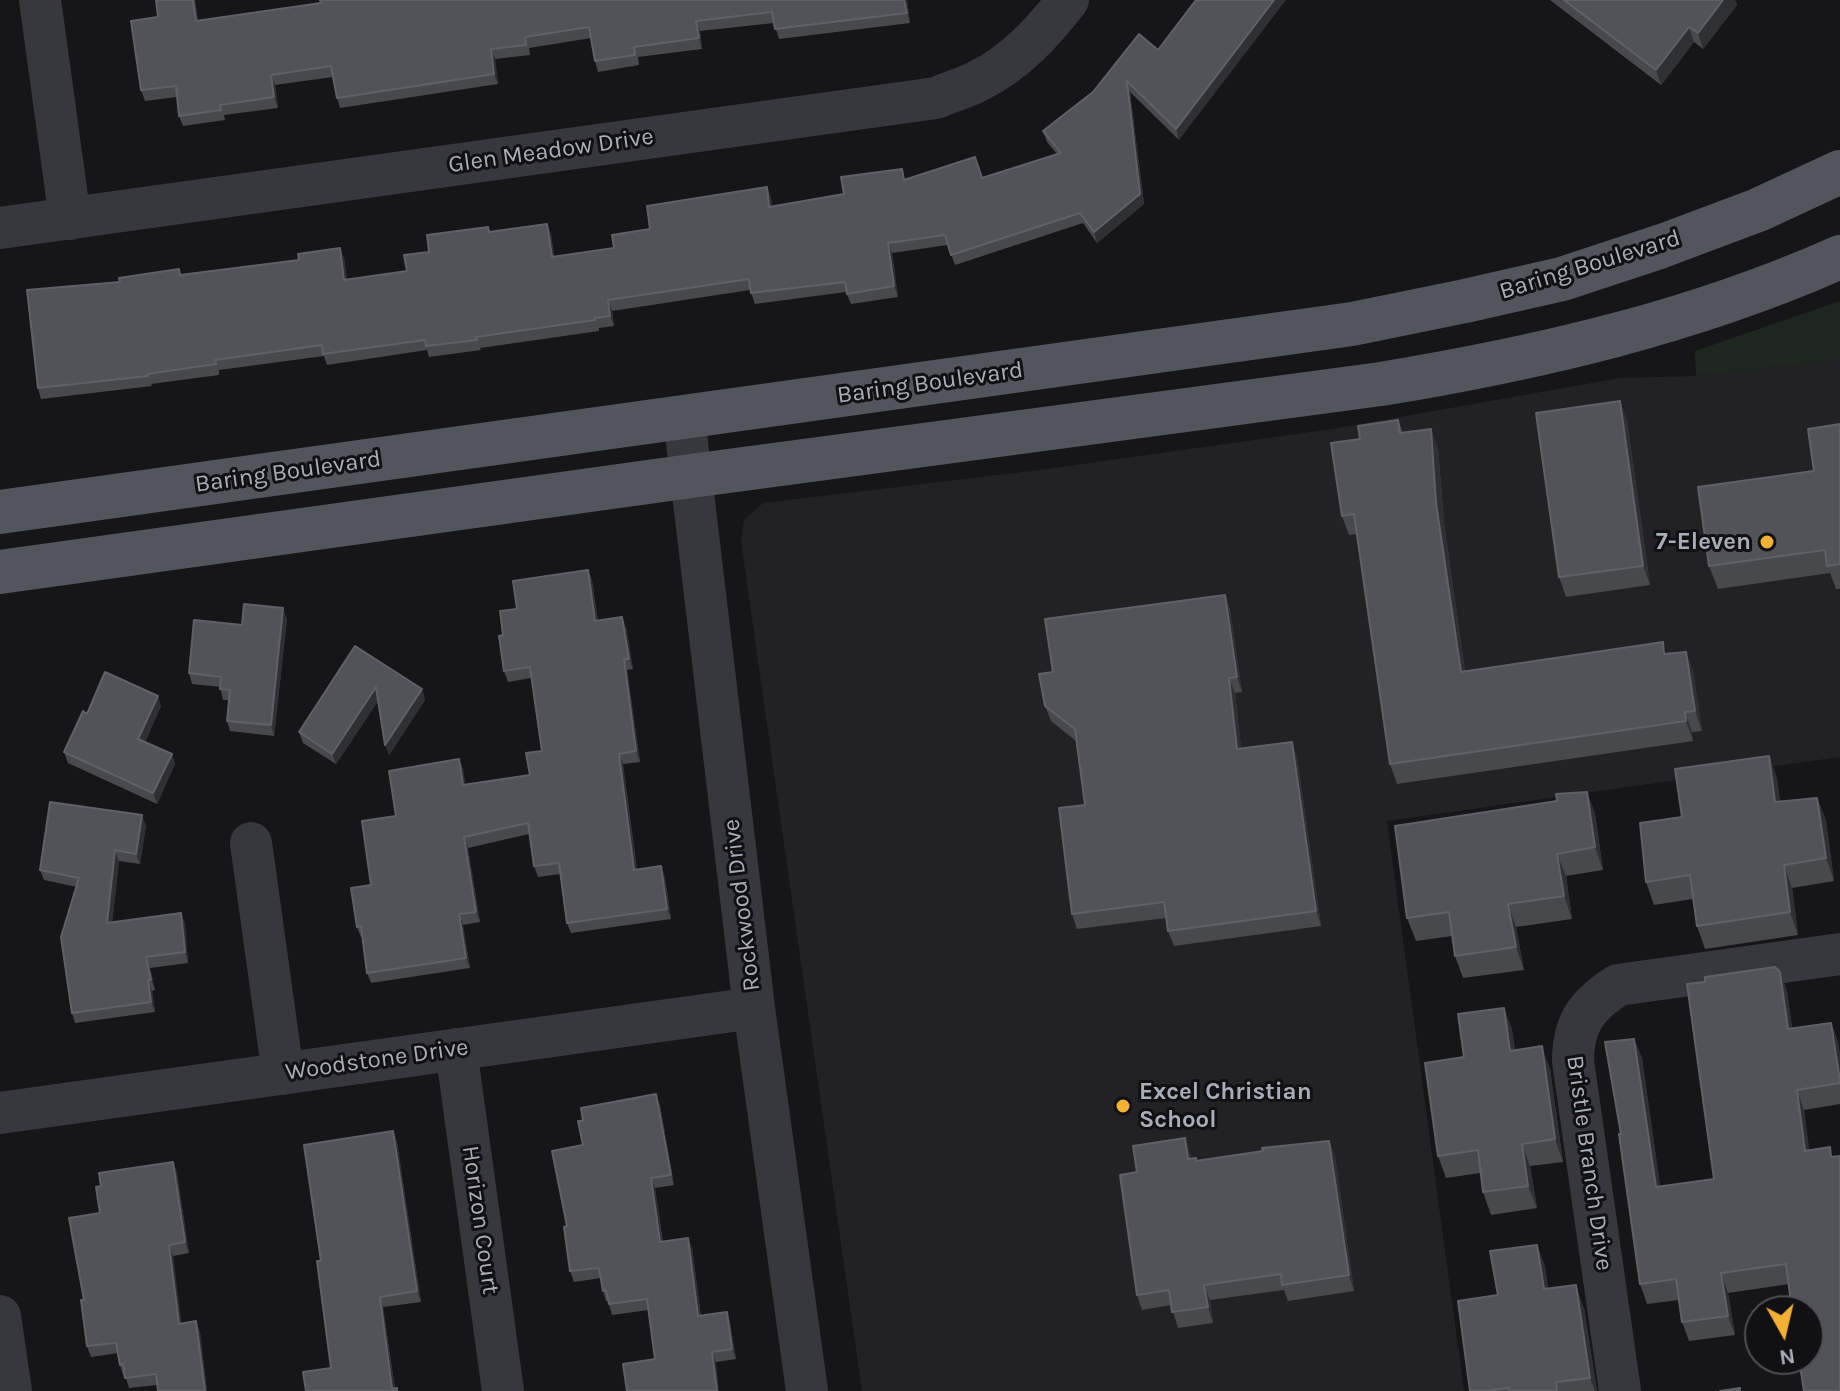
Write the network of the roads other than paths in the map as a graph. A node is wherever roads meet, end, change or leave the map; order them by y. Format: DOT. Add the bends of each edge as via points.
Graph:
graph roads {
  1 [pos="40,0"];
  2 [pos="1068,0"];
  3 [pos="1840,172"];
  4 [pos="70,219"];
  5 [pos="0,228"];
  6 [pos="1840,257"];
  7 [pos="684,417"];
  8 [pos="691,476"];
  9 [pos="0,512"];
  10 [pos="0,572"];
  11 [pos="251,843"];
  12 [pos="1840,954"];
  13 [pos="754,1008"];
  14 [pos="456,1049"];
  15 [pos="283,1074"];
  16 [pos="0,1113"];
  17 [pos="0,1316"];
  18 [pos="11,1391"];
  19 [pos="503,1391"];
  20 [pos="807,1391"];
  21 [pos="1620,1391"];
  1 -- 4 [label="street"];
  2 -- 4 [label="street, Glen Meadow Drive" via="1016,57 978,81 936,98"];
  3 -- 7 [label="main road, Baring Boulevard" via="1662,246 1562,279 1465,301 1352,324"];
  4 -- 5 [label="street, Glen Meadow Drive"];
  6 -- 8 [label="main road" via="1651,326 1464,370"];
  7 -- 8 [label="street, Rockwood Drive"];
  7 -- 9 [label="main road, Baring Boulevard"];
  8 -- 10 [label="main road"];
  8 -- 13 [label="street, Rockwood Drive"];
  11 -- 15 [label="street"];
  12 -- 21 [label="street, Bristle Branch Drive" via="1618,985 1581,1019 1573,1061"];
  13 -- 14 [label="street, Woodstone Drive"];
  13 -- 20 [label="street, Rockwood Drive"];
  14 -- 15 [label="street, Woodstone Drive"];
  14 -- 19 [label="street, Horizon Court"];
  15 -- 16 [label="street, Woodstone Drive"];
  17 -- 18 [label="street"];
}
